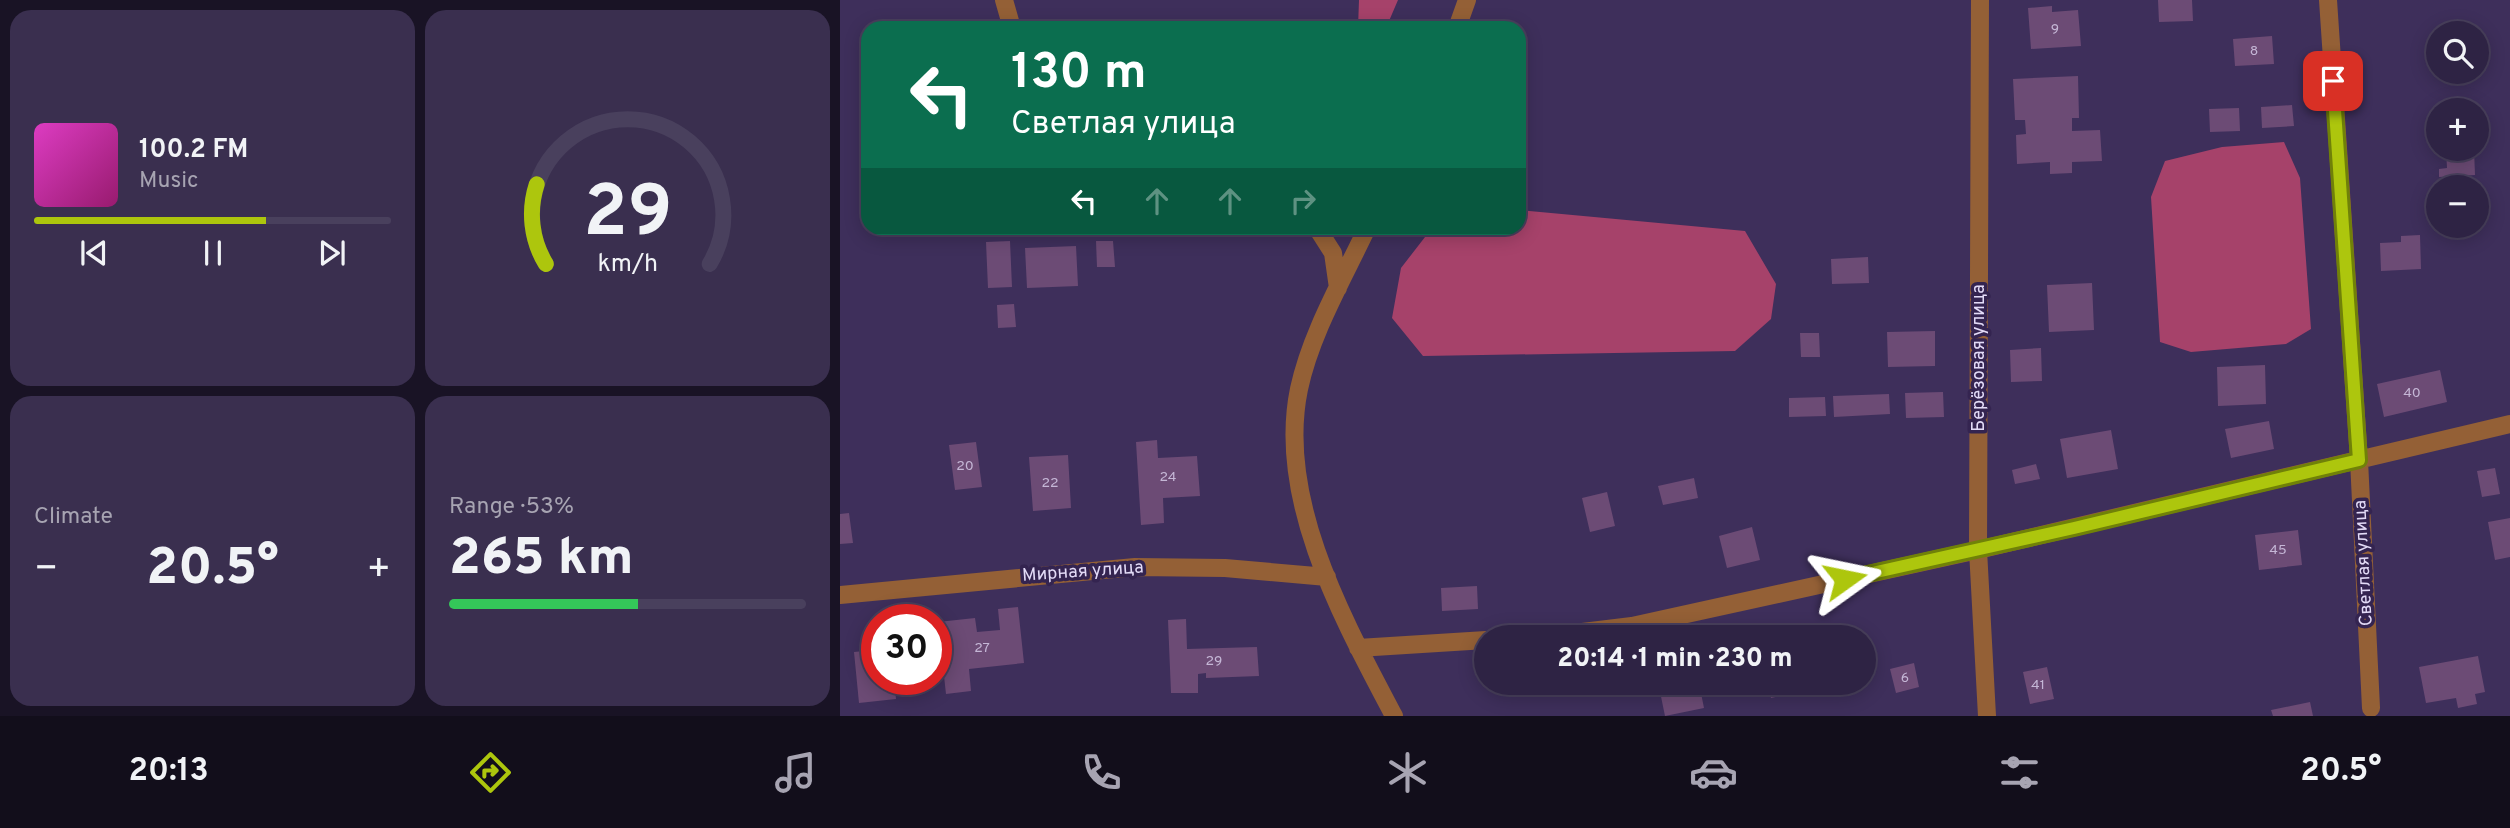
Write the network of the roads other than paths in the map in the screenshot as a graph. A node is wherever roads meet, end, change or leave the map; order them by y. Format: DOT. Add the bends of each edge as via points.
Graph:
graph roads {
  1 [pos="1004,0"];
  2 [pos="1467,0"];
  3 [pos="1980,0"];
  4 [pos="2328,0"];
  5 [pos="1010,21"];
  6 [pos="1460,21"];
  7 [pos="1321,235"];
  8 [pos="1364,235"];
  9 [pos="1338,288"];
  10 [pos="2510,424"];
  11 [pos="2359,460"];
  12 [pos="1978,550"];
  13 [pos="1327,578"];
  14 [pos="840,595"];
  15 [pos="1632,625"];
  16 [pos="1474,641"];
  17 [pos="1358,648"];
  18 [pos="2371,708"];
  19 [pos="1394,716"];
  20 [pos="1987,716"];
  1 -- 5 [label="street"];
  2 -- 6 [label="street"];
  3 -- 12 [label="street, Берёзовая улица"];
  4 -- 11 [label="street, Светлая улица"];
  7 -- 9 [label="street" via="1333,253"];
  8 -- 9 [label="street"];
  9 -- 13 [label="street" via="1309,353 1298,391 1295,434 1298,477"];
  10 -- 11 [label="street"];
  11 -- 12 [label="street"];
  11 -- 18 [label="street, Светлая улица"];
  12 -- 15 [label="street"];
  12 -- 20 [label="street, Берёзовая улица"];
  13 -- 14 [label="street, Мирная улица" via="1225,568 1135,567"];
  13 -- 17 [label="street"];
  16 -- 17 [label="street"];
  17 -- 19 [label="street"];
}
